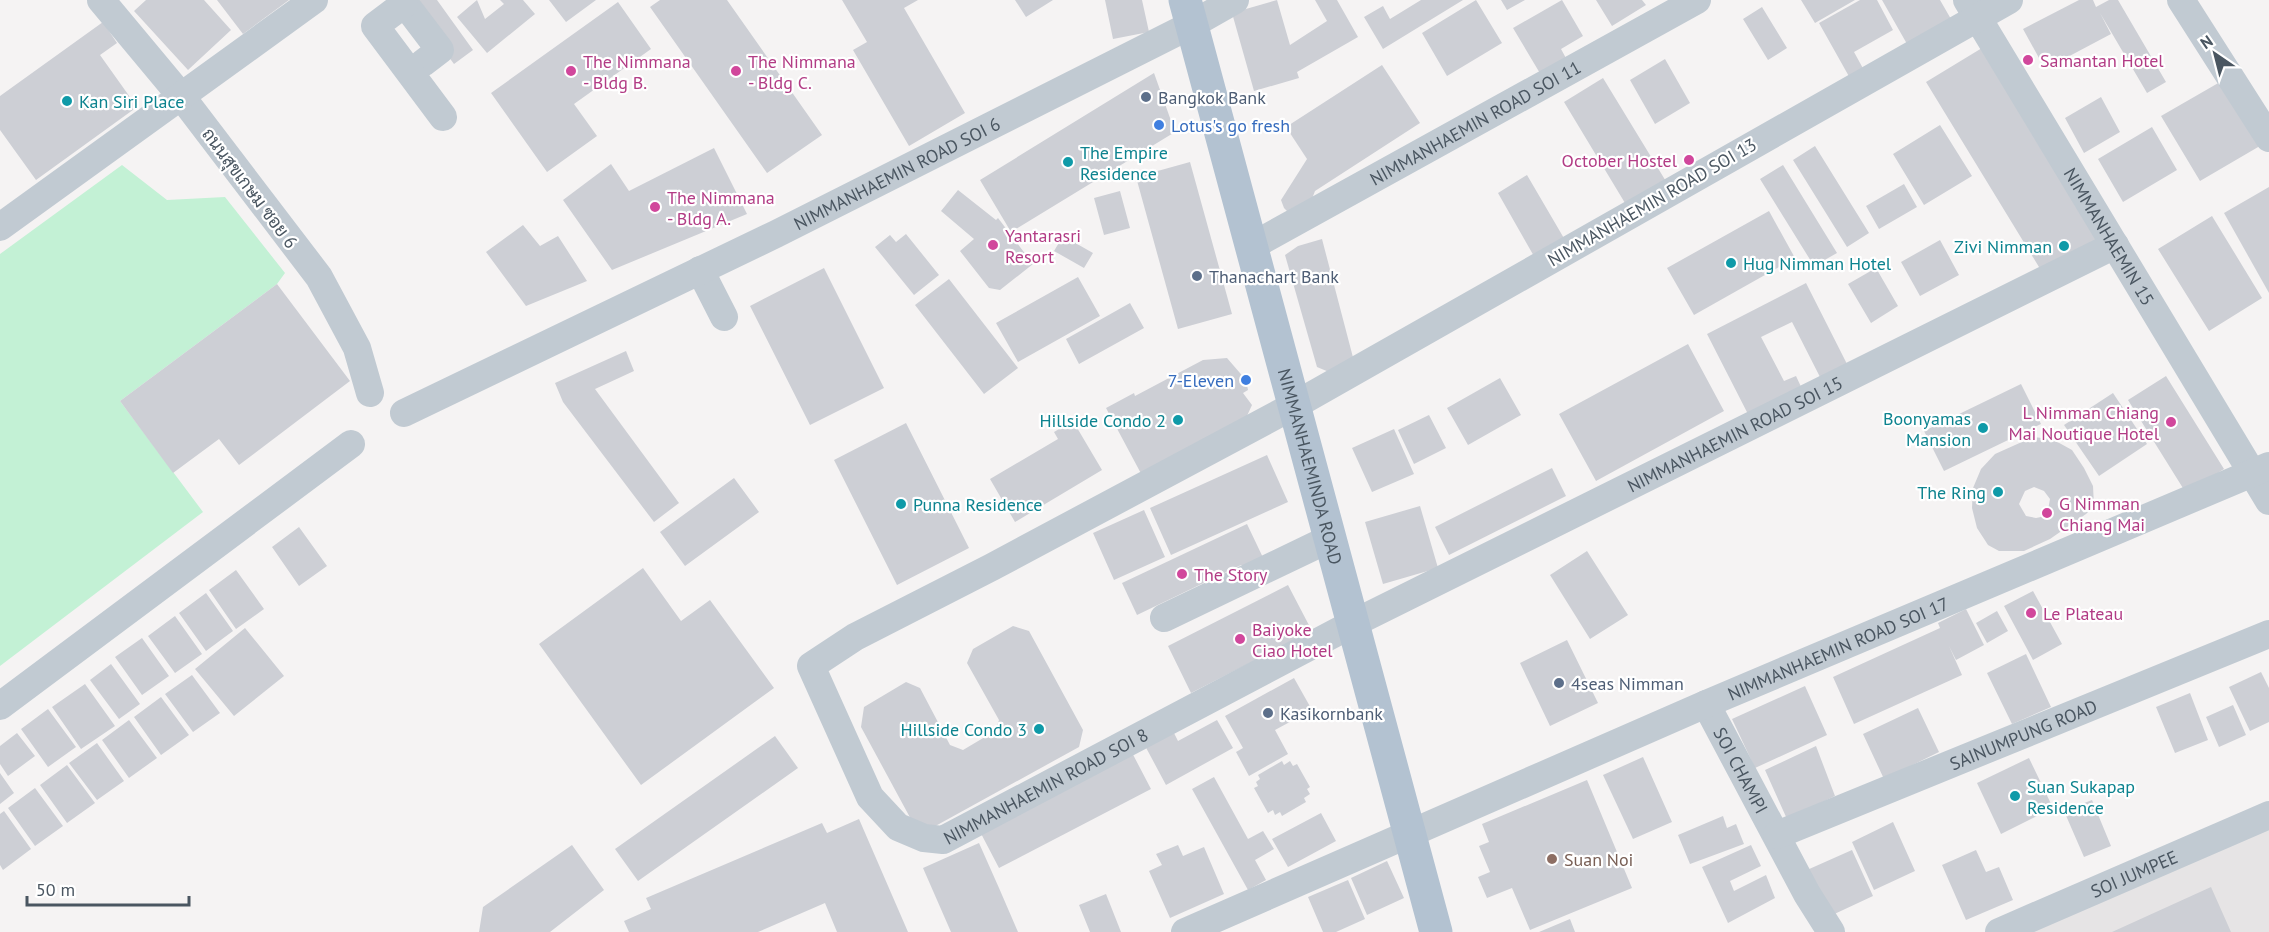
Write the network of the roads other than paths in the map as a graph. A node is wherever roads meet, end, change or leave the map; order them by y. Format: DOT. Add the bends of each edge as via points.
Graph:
graph roads {
  1 [pos="101,0"];
  2 [pos="314,0"];
  3 [pos="1235,0"];
  4 [pos="1697,0"];
  5 [pos="2009,0"];
  6 [pos="2181,0"];
  7 [pos="403,2"];
  8 [pos="1972,9"];
  9 [pos="1188,12"];
  10 [pos="423,63"];
  11 [pos="181,96"];
  12 [pos="443,117"];
  13 [pos="2269,138"];
  14 [pos="0,227"];
  15 [pos="2115,245"];
  16 [pos="1252,246"];
  17 [pos="700,270"];
  18 [pos="724,317"];
  19 [pos="370,393"];
  20 [pos="1295,405"];
  21 [pos="404,413"];
  22 [pos="351,444"];
  23 [pos="2260,469"];
  24 [pos="2269,501"];
  25 [pos="1330,538"];
  26 [pos="1164,618"];
  27 [pos="1354,623"];
  28 [pos="2269,634"];
  29 [pos="812,666"];
  30 [pos="1706,704"];
  31 [pos="0,706"];
  32 [pos="2269,815"];
  33 [pos="1410,834"];
  34 [pos="1777,835"];
  35 [pos="1185,932"];
  36 [pos="1436,932"];
  37 [pos="1831,932"];
  38 [pos="2000,932"];
  1 -- 11 [label="street, ถนนสุขเกษม ซอย 6"];
  2 -- 11 [label="street"];
  3 -- 9 [label="street, NIMMANHAEMIN ROAD SOI 6"];
  4 -- 16 [label="street, NIMMANHAEMIN ROAD SOI 11"];
  5 -- 8 [label="street, NIMMANHAEMIN ROAD SOI 13"];
  6 -- 13 [label="street"];
  7 -- 10 [label="street" via="440,50"];
  7 -- 12 [label="street" via="375,26"];
  8 -- 15 [label="street, NIMMANHAEMIN 15"];
  8 -- 20 [label="street, NIMMANHAEMIN ROAD SOI 13"];
  9 -- 16 [label="main road, NIMMANHAEMINDA ROAD"];
  9 -- 17 [label="street, NIMMANHAEMIN ROAD SOI 6"];
  11 -- 14 [label="street"];
  11 -- 19 [label="street, ถนนสุขเกษม ซอย 6" via="319,277 357,348"];
  15 -- 23 [label="street, NIMMANHAEMIN 15"];
  15 -- 27 [label="street, NIMMANHAEMIN ROAD SOI 15"];
  16 -- 20 [label="main road, NIMMANHAEMINDA ROAD"];
  17 -- 18 [label="street"];
  17 -- 21 [label="street, NIMMANHAEMIN ROAD SOI 6"];
  20 -- 25 [label="main road, NIMMANHAEMINDA ROAD"];
  20 -- 29 [label="street, NIMMANHAEMIN ROAD SOI 13" via="986,557"];
  22 -- 31 [label="street"];
  23 -- 24 [label="street, NIMMANHAEMIN 15"];
  23 -- 30 [label="street, NIMMANHAEMIN ROAD SOI 17"];
  25 -- 26 [label="street"];
  25 -- 27 [label="main road, NIMMANHAEMINDA ROAD"];
  27 -- 29 [label="street, NIMMANHAEMIN ROAD SOI 8" via="943,840 924,838 898,827 870,797"];
  27 -- 33 [label="main road, NIMMANHAEMINDA ROAD"];
  28 -- 34 [label="street, SAINUMPUNG ROAD"];
  30 -- 33 [label="street, NIMMANHAEMIN ROAD SOI 17"];
  30 -- 34 [label="street, SOI CHAMPI"];
  32 -- 38 [label="street, SOI JUMPEE"];
  33 -- 35 [label="street, NIMMANHAEMIN ROAD SOI 17"];
  33 -- 36 [label="main road, NIMMANHAEMINDA ROAD"];
  34 -- 37 [label="street"];
}
